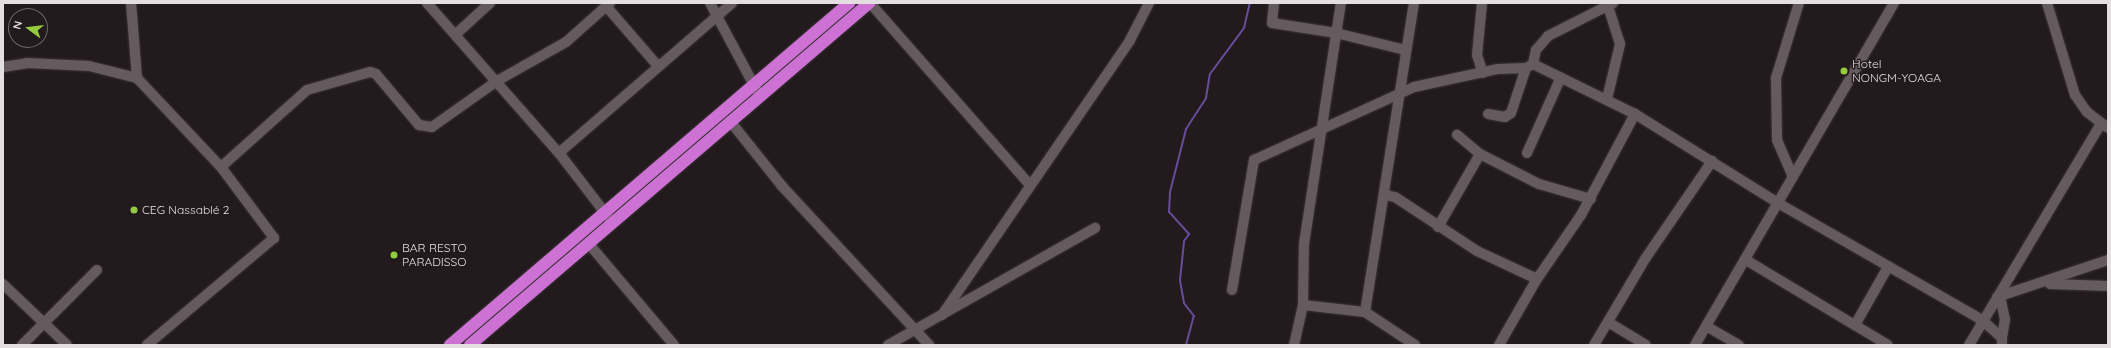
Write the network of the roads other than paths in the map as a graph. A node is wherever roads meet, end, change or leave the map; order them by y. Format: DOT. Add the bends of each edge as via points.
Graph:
graph roads {
  1 [pos="131,3"];
  2 [pos="428,3"];
  3 [pos="490,3"];
  4 [pos="710,3"];
  5 [pos="732,3"];
  6 [pos="849,3"];
  7 [pos="870,3"];
  8 [pos="1149,3"];
  9 [pos="1274,3"];
  10 [pos="1341,3"];
  11 [pos="1414,3"];
  12 [pos="1482,3"];
  13 [pos="1799,3"];
  14 [pos="1894,3"];
  15 [pos="2047,3"];
  16 [pos="1609,4"];
  17 [pos="608,5"];
  18 [pos="716,15"];
  19 [pos="1336,33"];
  20 [pos="456,34"];
  21 [pos="1405,50"];
  22 [pos="658,66"];
  23 [pos="1529,66"];
  24 [pos="3,67"];
  25 [pos="1483,73"];
  26 [pos="1561,77"];
  27 [pos="138,78"];
  28 [pos="497,81"];
  29 [pos="753,86"];
  30 [pos="1399,93"];
  31 [pos="761,96"];
  32 [pos="1607,99"];
  33 [pos="1488,114"];
  34 [pos="1635,114"];
  35 [pos="730,121"];
  36 [pos="2105,126"];
  37 [pos="1323,128"];
  38 [pos="1457,135"];
  39 [pos="559,152"];
  40 [pos="1480,154"];
  41 [pos="1528,154"];
  42 [pos="1712,161"];
  43 [pos="221,167"];
  44 [pos="1793,177"];
  45 [pos="1030,184"];
  46 [pos="1386,195"];
  47 [pos="1591,199"];
  48 [pos="1778,203"];
  49 [pos="606,212"];
  50 [pos="613,223"];
  51 [pos="1438,227"];
  52 [pos="1095,228"];
  53 [pos="589,244"];
  54 [pos="1746,260"];
  55 [pos="2108,260"];
  56 [pos="1888,267"];
  57 [pos="97,270"];
  58 [pos="1537,279"];
  59 [pos="3,284"];
  60 [pos="2044,284"];
  61 [pos="2108,286"];
  62 [pos="1232,290"];
  63 [pos="1999,296"];
  64 [pos="1303,305"];
  65 [pos="1365,312"];
  66 [pos="942,315"];
  67 [pos="1982,320"];
  68 [pos="1608,322"];
  69 [pos="41,323"];
  70 [pos="1854,325"];
  71 [pos="1706,326"];
  72 [pos="918,330"];
  73 [pos="2002,342"];
  74 [pos="22,345"];
  75 [pos="67,345"];
  76 [pos="147,345"];
  77 [pos="450,345"];
  78 [pos="470,345"];
  79 [pos="674,345"];
  80 [pos="888,345"];
  81 [pos="929,345"];
  82 [pos="1294,345"];
  83 [pos="1416,345"];
  84 [pos="1499,345"];
  85 [pos="1594,345"];
  86 [pos="1646,345"];
  87 [pos="1694,345"];
  88 [pos="1739,345"];
  89 [pos="1888,345"];
  90 [pos="1969,345"];
  1 -- 27 [label="street"];
  2 -- 20 [label="street"];
  3 -- 20 [label="street"];
  4 -- 18 [label="street"];
  5 -- 18 [label="street"];
  6 -- 29 [label="highway"];
  7 -- 31 [label="highway"];
  7 -- 45 [label="street"];
  8 -- 45 [label="street" via="1130,40"];
  9 -- 19 [label="street" via="1272,23"];
  10 -- 19 [label="street"];
  11 -- 21 [label="street"];
  12 -- 25 [label="street" via="1477,48"];
  13 -- 44 [label="street" via="1776,78 1777,140"];
  14 -- 44 [label="street"];
  15 -- 36 [label="street" via="2075,95 2087,112"];
  16 -- 23 [label="street" via="1548,36 1536,50"];
  16 -- 32 [label="street" via="1620,44"];
  17 -- 22 [label="street"];
  17 -- 28 [label="street" via="566,42"];
  18 -- 22 [label="street"];
  18 -- 29 [label="street"];
  19 -- 21 [label="street"];
  19 -- 37 [label="street"];
  20 -- 28 [label="street"];
  21 -- 30 [label="street"];
  22 -- 39 [label="street"];
  23 -- 25 [label="street"];
  23 -- 26 [label="street"];
  23 -- 33 [label="street" via="1511,114 1505,117"];
  24 -- 27 [label="street" via="28,63 89,66"];
  25 -- 30 [label="street"];
  26 -- 32 [label="street"];
  26 -- 41 [label="street"];
  27 -- 43 [label="street"];
  28 -- 39 [label="street"];
  28 -- 43 [label="street" via="427,128 419,125 373,73 315,86 286,106"];
  29 -- 31 [label="street"];
  29 -- 49 [label="highway"];
  30 -- 37 [label="street"];
  30 -- 46 [label="street"];
  31 -- 35 [label="highway"];
  32 -- 34 [label="street"];
  34 -- 42 [label="street"];
  34 -- 47 [label="street"];
  35 -- 50 [label="highway"];
  35 -- 72 [label="street" via="781,185"];
  36 -- 63 [label="street"];
  37 -- 62 [label="street" via="1254,160"];
  37 -- 64 [label="street" via="1304,244"];
  38 -- 40 [label="street"];
  39 -- 49 [label="street"];
  40 -- 47 [label="street" via="1539,184"];
  40 -- 51 [label="street"];
  42 -- 48 [label="street"];
  42 -- 68 [label="street" via="1646,259"];
  43 -- 76 [label="street" via="274,238"];
  44 -- 48 [label="street"];
  45 -- 66 [label="street"];
  46 -- 51 [label="street" via="1395,197"];
  46 -- 65 [label="street"];
  47 -- 58 [label="street"];
  48 -- 54 [label="street"];
  48 -- 56 [label="street"];
  49 -- 50 [label="street"];
  49 -- 77 [label="highway"];
  50 -- 53 [label="highway"];
  51 -- 58 [label="street" via="1474,246 1477,251"];
  52 -- 66 [label="street"];
  53 -- 78 [label="highway"];
  53 -- 79 [label="street"];
  54 -- 70 [label="street"];
  54 -- 71 [label="street"];
  55 -- 60 [label="street"];
  56 -- 67 [label="street"];
  56 -- 70 [label="street"];
  57 -- 69 [label="street"];
  58 -- 84 [label="street"];
  59 -- 69 [label="street"];
  60 -- 61 [label="street"];
  60 -- 63 [label="street"];
  63 -- 67 [label="street"];
  63 -- 73 [label="street" via="2005,319"];
  64 -- 65 [label="street"];
  64 -- 82 [label="street"];
  65 -- 83 [label="street"];
  66 -- 72 [label="street"];
  67 -- 73 [label="street"];
  67 -- 90 [label="street"];
  68 -- 85 [label="street"];
  68 -- 86 [label="street"];
  69 -- 74 [label="street"];
  69 -- 75 [label="street"];
  70 -- 89 [label="street"];
  71 -- 87 [label="street"];
  71 -- 88 [label="street"];
  72 -- 80 [label="street"];
  72 -- 81 [label="street"];
}
